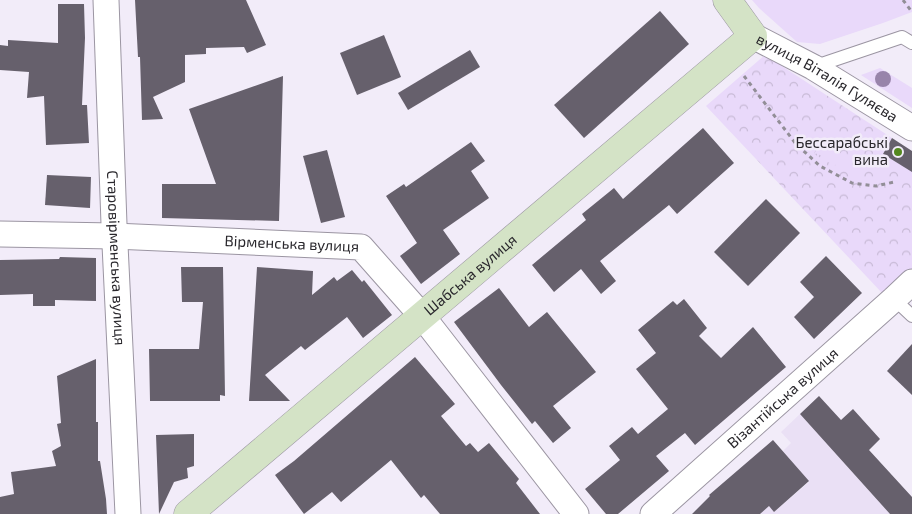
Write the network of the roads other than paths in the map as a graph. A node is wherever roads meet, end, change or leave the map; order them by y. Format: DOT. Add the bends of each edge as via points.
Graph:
graph roads {
  1 [pos="106,0"];
  2 [pos="727,0"];
  3 [pos="753,36"];
  4 [pos="912,42"];
  5 [pos="813,67"];
  6 [pos="912,128"];
  7 [pos="0,234"];
  8 [pos="114,236"];
  9 [pos="912,282"];
  10 [pos="903,308"];
  11 [pos="422,316"];
  12 [pos="128,514"];
  13 [pos="188,514"];
  14 [pos="576,514"];
  15 [pos="653,514"];
  1 -- 8 [label="street, Старовірменська вулиця"];
  2 -- 3 [label="main road, вулиця Віталія Гуляєва"];
  3 -- 5 [label="street, вулиця Віталія Гуляєва"];
  3 -- 11 [label="main road, Шабська вулиця"];
  4 -- 5 [label="lane" via="902,38"];
  5 -- 6 [label="street, вулиця Віталія Гуляєва"];
  7 -- 8 [label="street, Вірменська вулиця"];
  8 -- 11 [label="street, Вірменська вулиця" via="361,247"];
  8 -- 12 [label="street, Старовірменська вулиця"];
  9 -- 10 [label="street, Візантійська вулиця"];
  10 -- 15 [label="street, Візантійська вулиця"];
  11 -- 13 [label="main road, Шабська вулиця"];
  11 -- 14 [label="street, Вірменська вулиця"];
}
